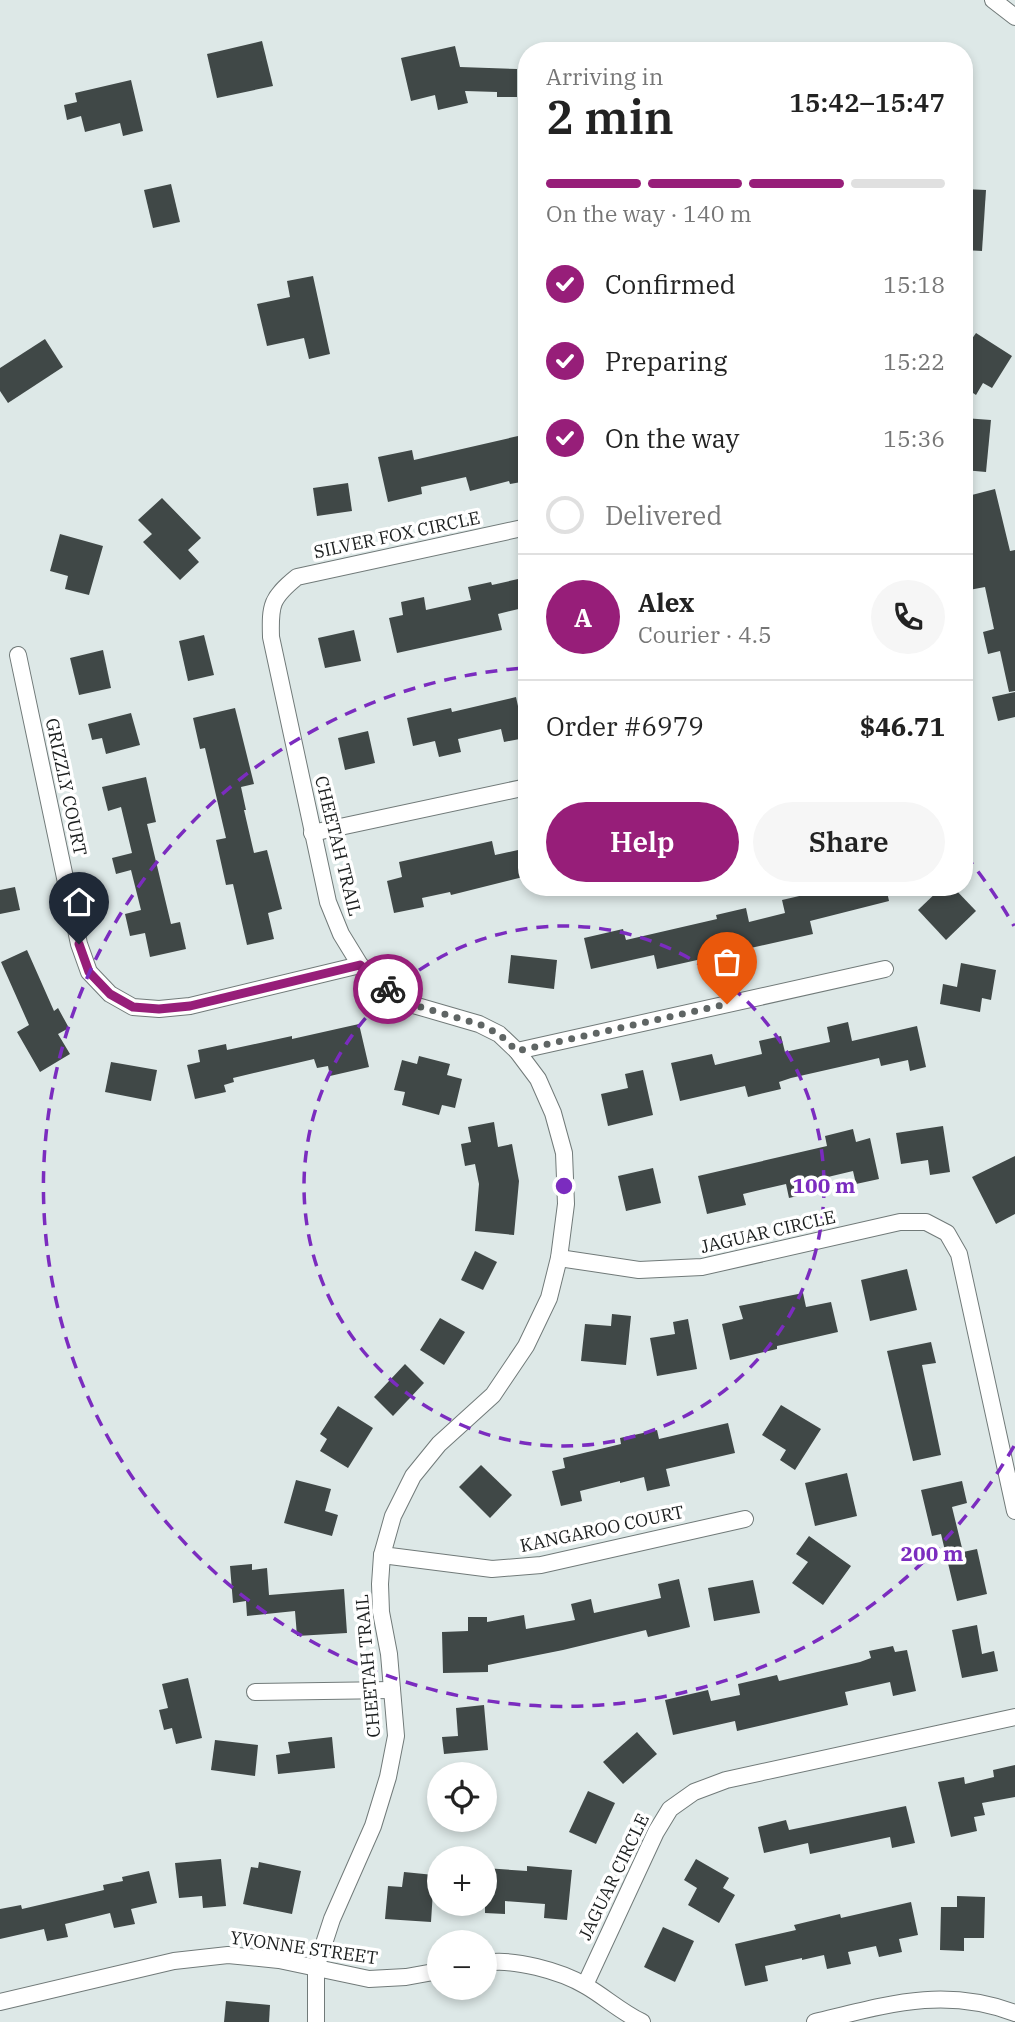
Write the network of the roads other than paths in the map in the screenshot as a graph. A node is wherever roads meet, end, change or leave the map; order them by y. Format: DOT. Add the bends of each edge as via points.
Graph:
graph roads {
  1 [pos="993,0"];
  2 [pos="1015,17"];
  3 [pos="518,529"];
  4 [pos="279,591"];
  5 [pos="18,656"];
  6 [pos="518,789"];
  7 [pos="312,833"];
  8 [pos="360,965"];
  9 [pos="885,969"];
  10 [pos="517,1051"];
  11 [pos="559,1258"];
  12 [pos="1015,1511"];
  13 [pos="745,1518"];
  14 [pos="382,1555"];
  15 [pos="392,1690"];
  16 [pos="254,1692"];
  17 [pos="1015,1717"];
  18 [pos="497,1961"];
  19 [pos="316,1968"];
  20 [pos="427,1973"];
  21 [pos="585,1984"];
  22 [pos="0,2002"];
  23 [pos="1015,2013"];
  24 [pos="316,2022"];
  25 [pos="642,2022"];
  26 [pos="815,2022"];
  1 -- 2 [label="street"];
  3 -- 4 [label="street, SILVER FOX CIRCLE" via="297,577"];
  4 -- 7 [label="street, CHEETAH TRAIL" via="270,611 271,637"];
  5 -- 8 [label="street, GRIZZLY COURT" via="79,944 89,972 110,994 133,1007 190,1006"];
  6 -- 7 [label="street"];
  7 -- 8 [label="street, CHEETAH TRAIL" via="328,902"];
  8 -- 10 [label="street, CHEETAH TRAIL" via="410,1004 479,1024"];
  9 -- 10 [label="street"];
  10 -- 11 [label="street, CHEETAH TRAIL" via="538,1079 564,1153 566,1204"];
  11 -- 12 [label="street, JAGUAR CIRCLE" via="639,1270 702,1267 900,1222 926,1222 947,1233 959,1254"];
  11 -- 14 [label="street, CHEETAH TRAIL" via="549,1298 526,1346 493,1395 439,1444 413,1476 393,1516"];
  13 -- 14 [label="street, KANGAROO COURT" via="541,1564 492,1569"];
  14 -- 15 [label="street, CHEETAH TRAIL" via="381,1612"];
  15 -- 16 [label="street"];
  15 -- 19 [label="street, CHEETAH TRAIL" via="396,1736 388,1777"];
  17 -- 21 [label="street, JAGUAR CIRCLE" via="726,1780 694,1792 670,1809 656,1832"];
  18 -- 21 [label="street" via="534,1965"];
  19 -- 20 [label="street, YVONNE STREET" via="369,1979"];
  19 -- 22 [label="street, YVONNE STREET" via="228,1955 174,1961"];
  19 -- 24 [label="street, CHEETAH TRAIL"];
  21 -- 25 [label="street"];
  23 -- 26 [label="street" via="991,2004 941,1999 898,2002"];
}
